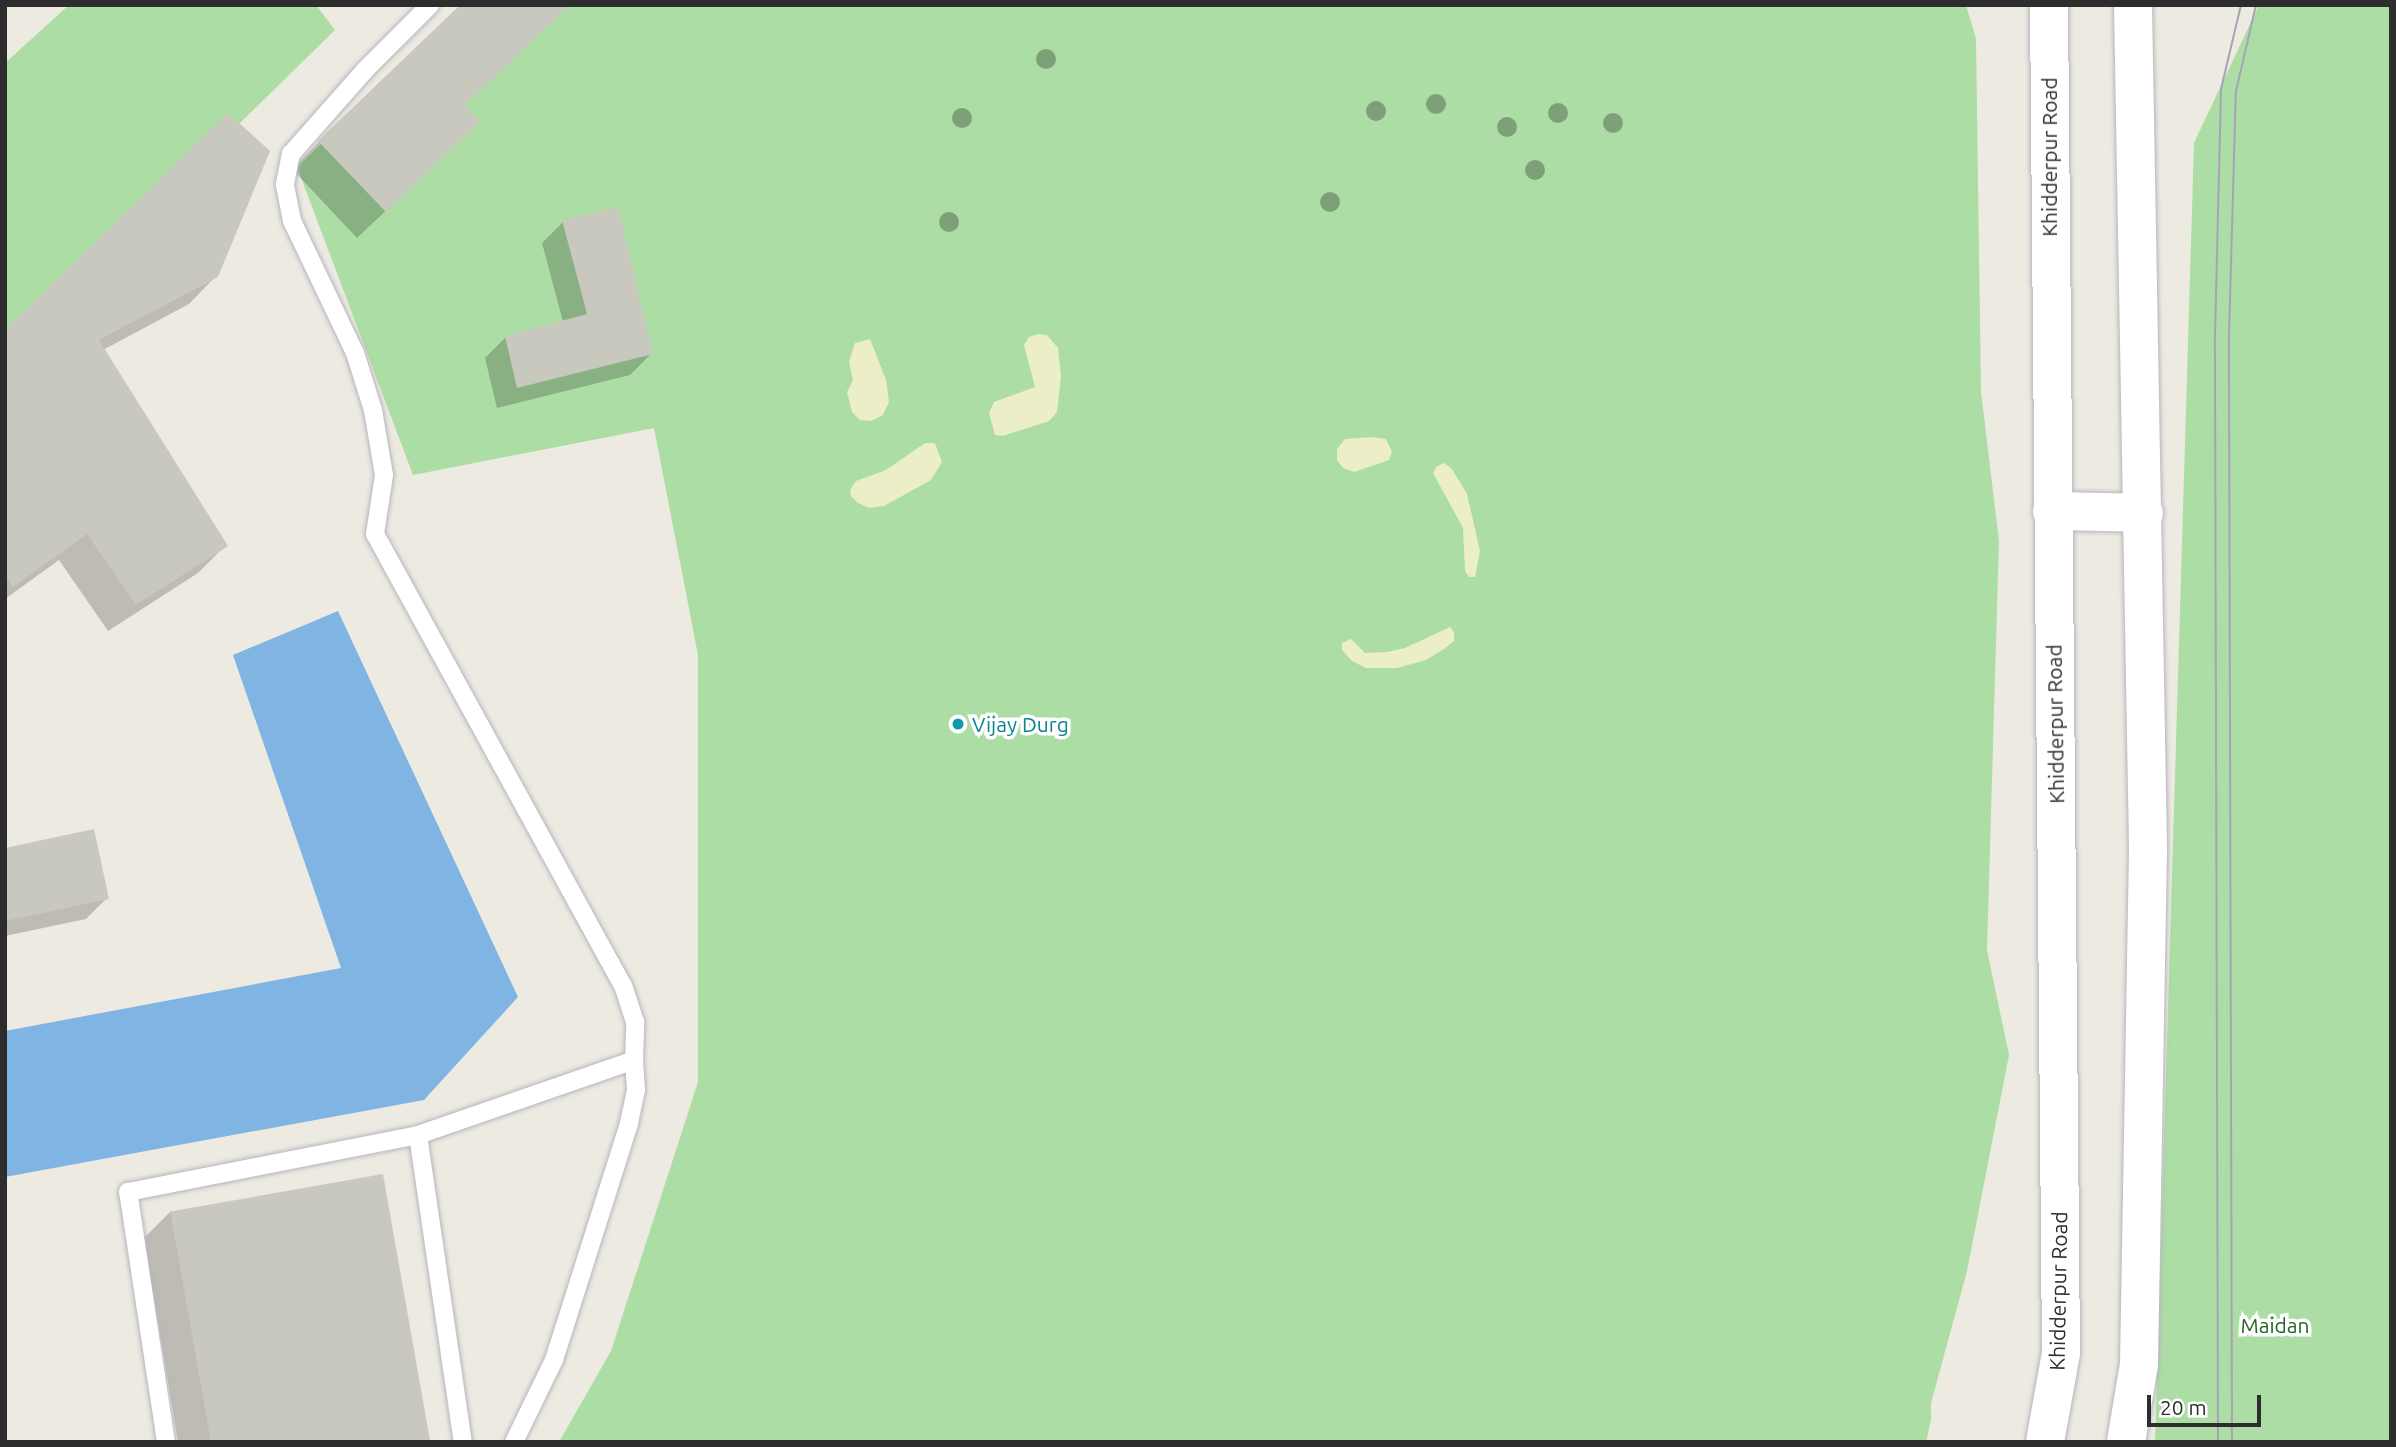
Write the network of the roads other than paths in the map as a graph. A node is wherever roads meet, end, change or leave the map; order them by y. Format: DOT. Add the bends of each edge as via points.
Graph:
graph roads {
  1 [pos="430,5"];
  2 [pos="2049,5"];
  3 [pos="2133,5"];
  4 [pos="2052,512"];
  5 [pos="2144,513"];
  6 [pos="634,1060"];
  7 [pos="418,1135"];
  8 [pos="166,1442"];
  9 [pos="464,1442"];
  10 [pos="514,1442"];
  11 [pos="2045,1442"];
  12 [pos="2126,1442"];
  1 -- 6 [label="lane" via="291,154 285,184 292,220 355,353 373,410 384,475 375,534 623,986 635,1022"];
  2 -- 4 [label="main road, Khidderpur Road"];
  3 -- 5 [label="main road"];
  4 -- 5 [label="main road"];
  4 -- 11 [label="main road, Khidderpur Road" via="2062,1353"];
  5 -- 12 [label="main road" via="2148,848 2139,1350"];
  6 -- 7 [label="lane"];
  6 -- 10 [label="lane" via="636,1090 629,1124 559,1347"];
  7 -- 8 [label="lane" via="128,1192"];
  7 -- 9 [label="lane"];
}
